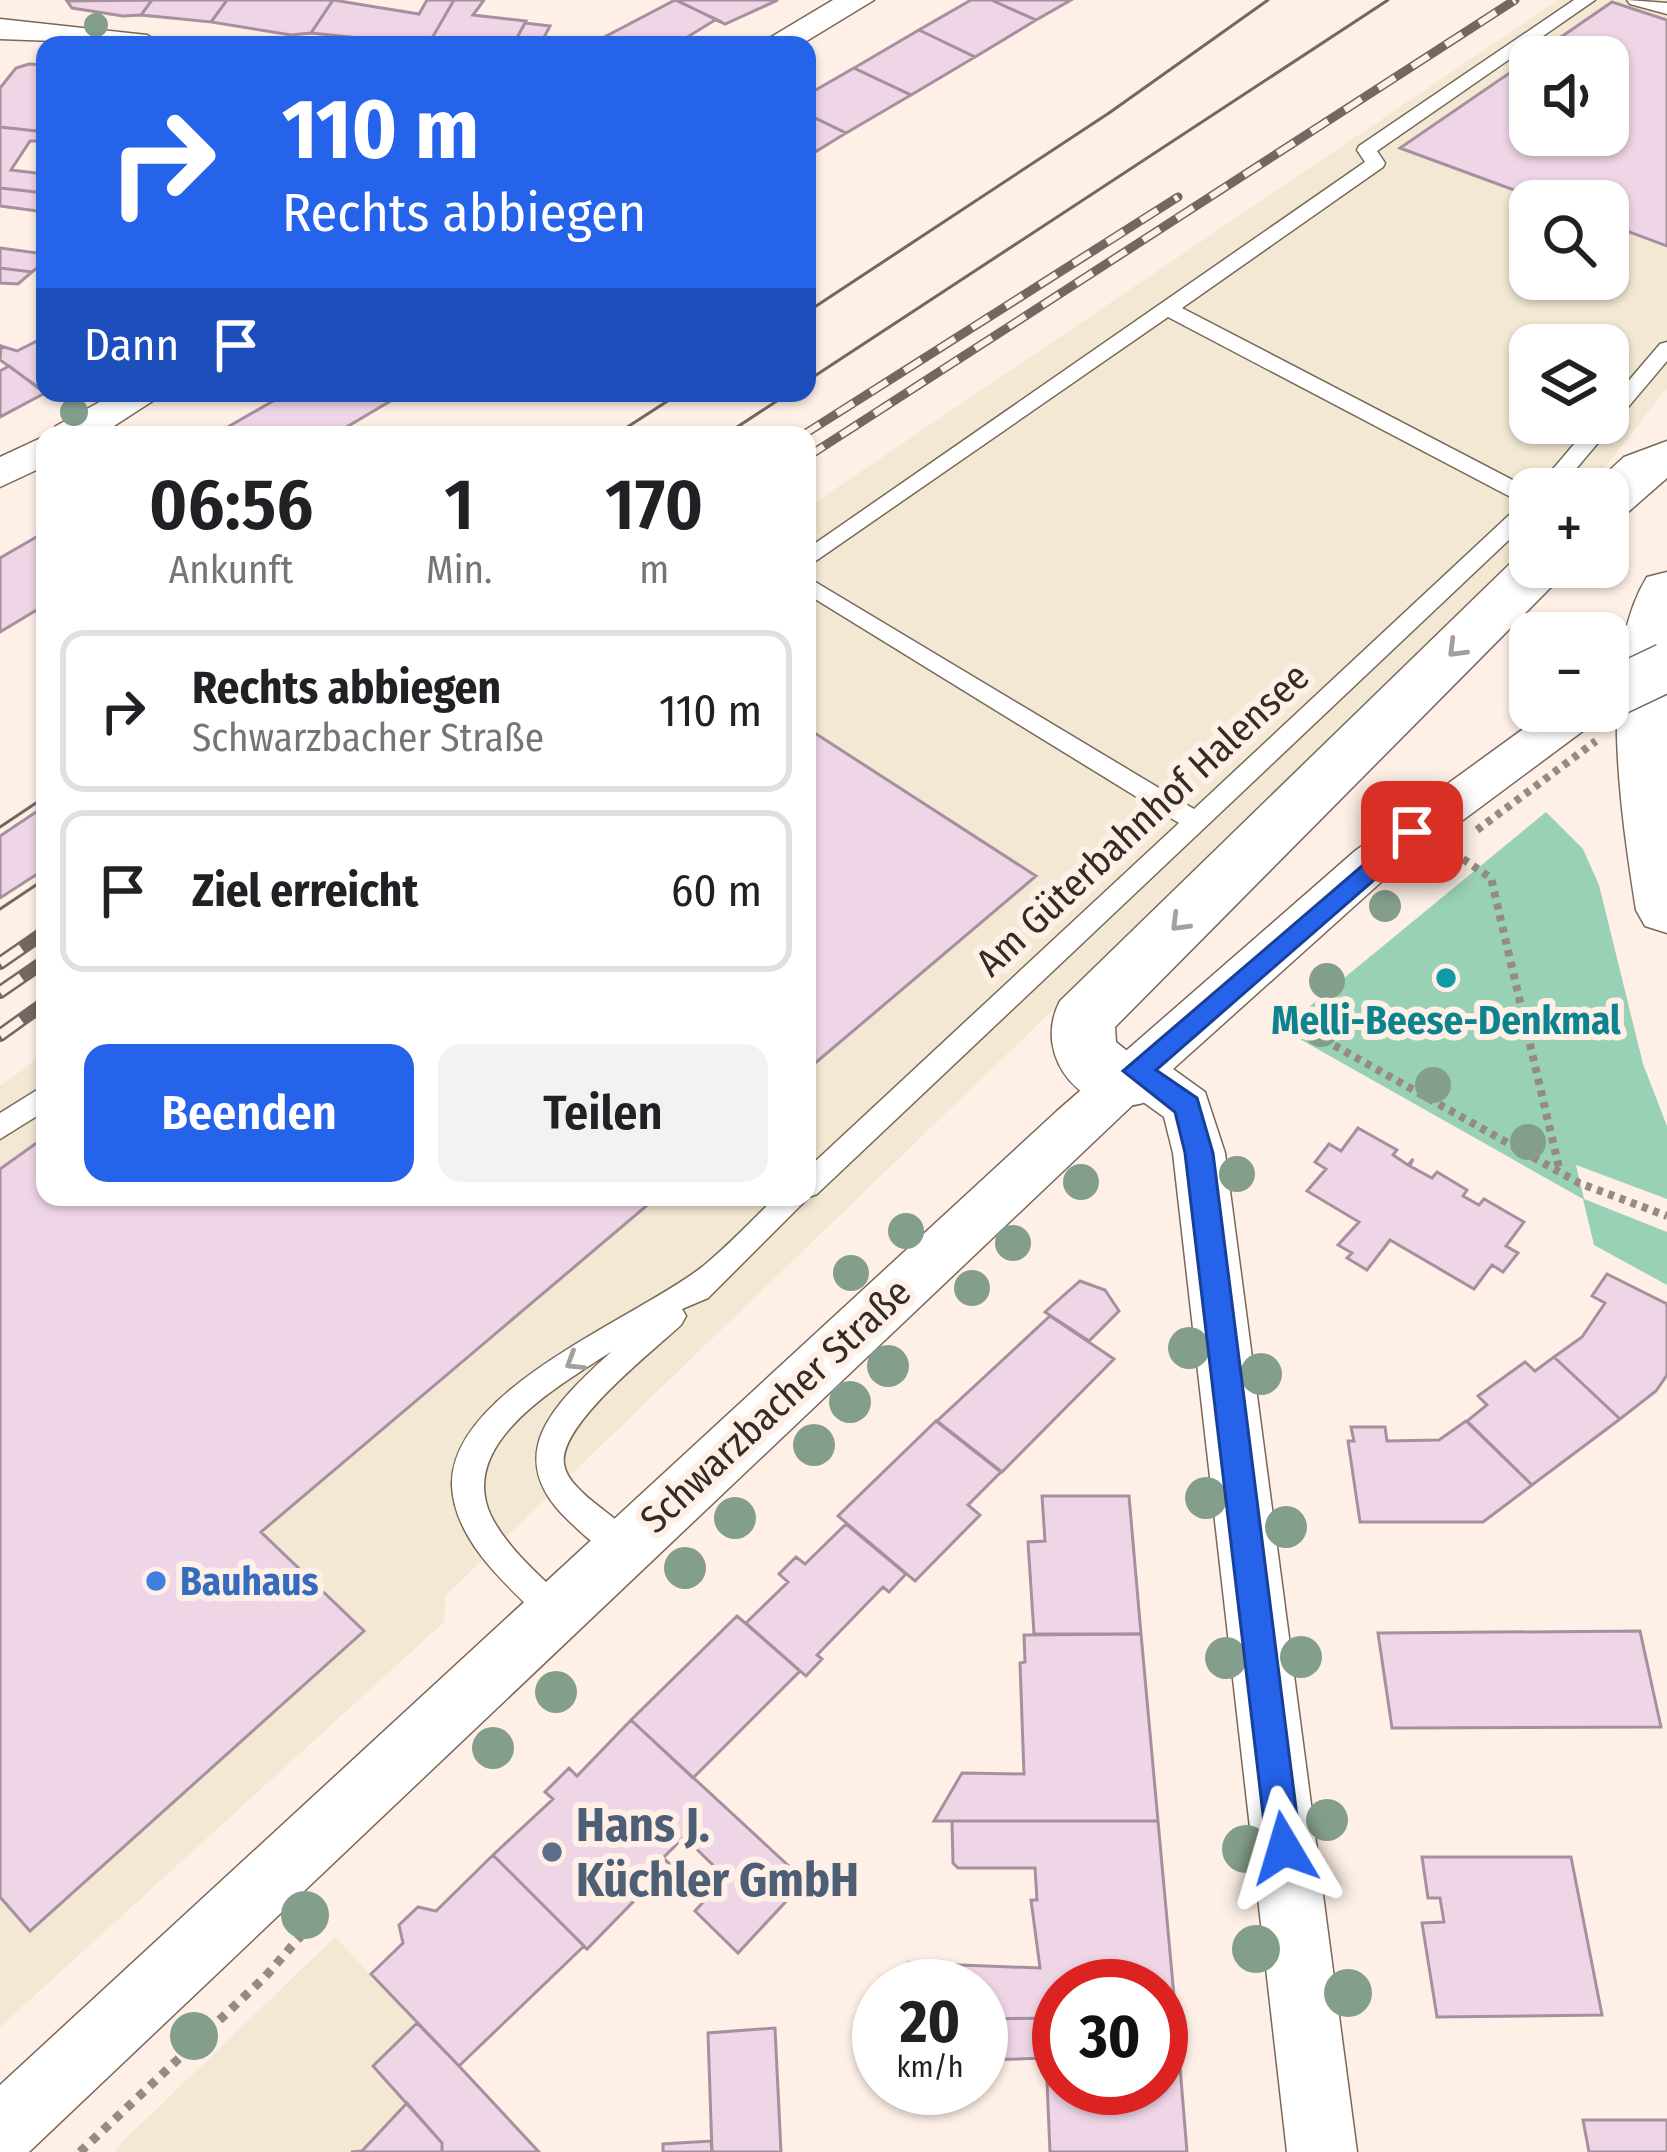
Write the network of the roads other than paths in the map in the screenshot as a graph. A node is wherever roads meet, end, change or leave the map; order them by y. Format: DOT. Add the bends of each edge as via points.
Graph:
graph roads {
  1 [pos="858,0"];
  2 [pos="1586,0"];
  3 [pos="1636,0"];
  4 [pos="1667,10"];
  5 [pos="0,28"];
  6 [pos="69,36"];
  7 [pos="792,36"];
  8 [pos="1166,308"];
  9 [pos="1667,349"];
  10 [pos="1629,393"];
  11 [pos="130,402"];
  12 [pos="86,426"];
  13 [pos="1585,444"];
  14 [pos="36,454"];
  15 [pos="1667,457"];
  16 [pos="1565,468"];
  17 [pos="0,474"];
  18 [pos="1629,482"];
  19 [pos="1509,487"];
  20 [pos="1509,528"];
  21 [pos="816,554"];
  22 [pos="1518,588"];
  23 [pos="816,589"];
  24 [pos="1667,590"];
  25 [pos="1667,667"];
  26 [pos="1629,692"];
  27 [pos="1574,732"];
  28 [pos="1198,822"];
  29 [pos="1667,910"];
  30 [pos="1130,1077"];
  31 [pos="36,1102"];
  32 [pos="0,1128"];
  33 [pos="816,1178"];
  34 [pos="785,1206"];
  35 [pos="709,1278"];
  36 [pos="622,1546"];
  37 [pos="554,1610"];
  38 [pos="0,2132"];
  39 [pos="1322,2152"];
  1 -- 7 [label="street"];
  2 -- 8 [label="lane" via="1366,150 1376,163"];
  3 -- 4 [label="lane"];
  5 -- 6 [label="street"];
  8 -- 19 [label="lane"];
  8 -- 21 [label="lane"];
  9 -- 10 [label="lane"];
  11 -- 12 [label="street"];
  13 -- 16 [label="lane"];
  14 -- 17 [label="street"];
  15 -- 18 [label="highway"];
  20 -- 28 [label="lane, Am Güterbahnhof Halensee"];
  22 -- 30 [label="highway, one-way" via="1083,1019 1083,1054"];
  23 -- 28 [label="lane"];
  24 -- 29 [label="highway" via="1648,770"];
  25 -- 26 [label="street, Schwarzbacher Straße, bridge"];
  27 -- 30 [label="street, Schwarzbacher Straße" via="1463,817 1372,863"];
  28 -- 33 [label="lane, Am Güterbahnhof Halensee"];
  30 -- 36 [label="street, Schwarzbacher Straße"];
  30 -- 39 [label="street" via="1187,1106 1199,1153"];
  31 -- 32 [label="lane"];
  34 -- 35 [label="lane"];
  35 -- 36 [label="lane" via="555,1430 548,1463 564,1493"];
  35 -- 37 [label="lane, one-way" via="545,1380 482,1437 466,1478 476,1518"];
  36 -- 37 [label="street, Schwarzbacher Straße"];
  37 -- 38 [label="street, Schwarzbacher Straße"];
}
